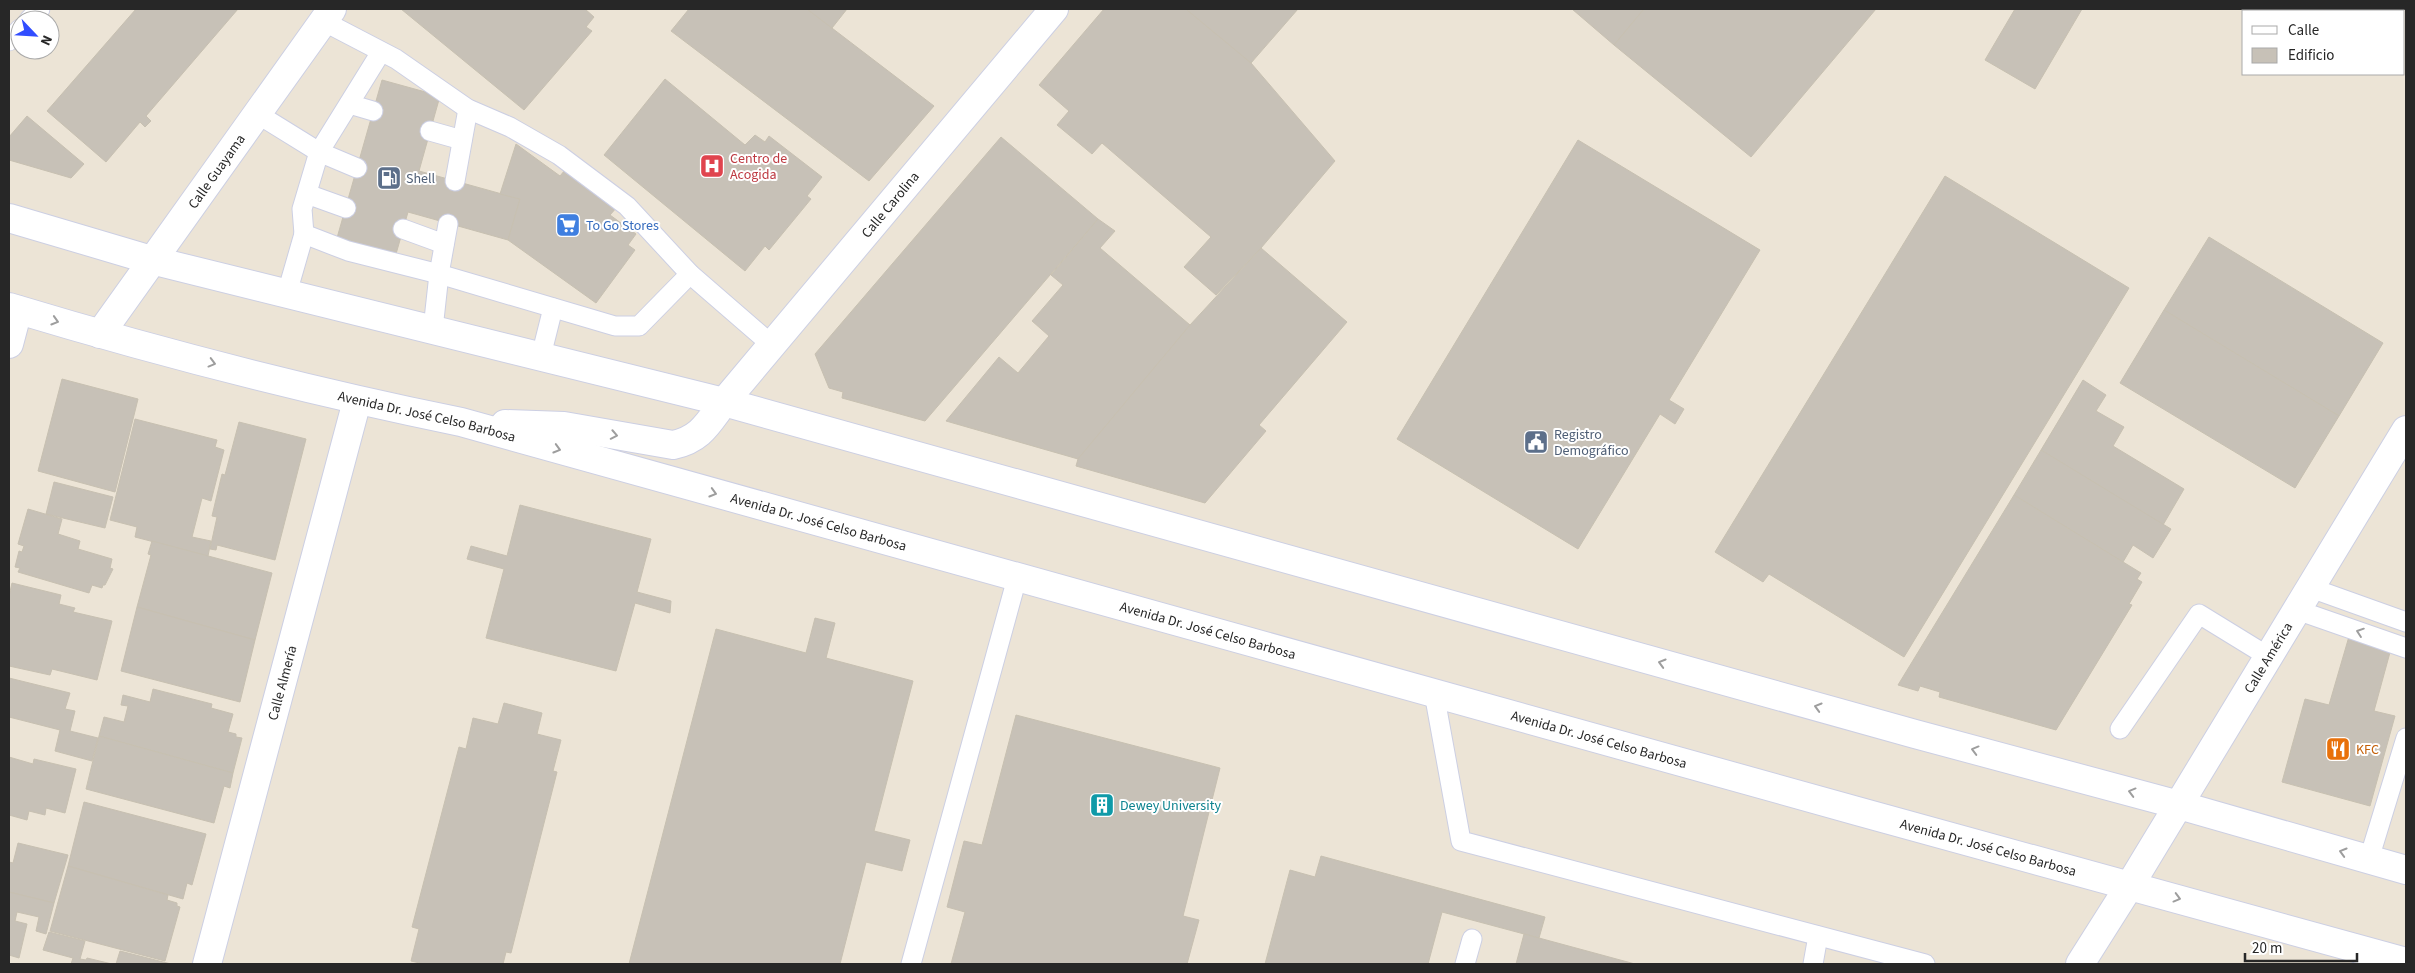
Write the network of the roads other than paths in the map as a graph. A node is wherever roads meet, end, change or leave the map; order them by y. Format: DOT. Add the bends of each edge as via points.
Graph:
graph roads {
  1 [pos="1054,9"];
  2 [pos="327,15"];
  3 [pos="381,52"];
  4 [pos="349,104"];
  5 [pos="468,109"];
  6 [pos="373,111"];
  7 [pos="256,114"];
  8 [pos="430,131"];
  9 [pos="462,140"];
  10 [pos="319,152"];
  11 [pos="357,168"];
  12 [pos="455,181"];
  13 [pos="307,194"];
  14 [pos="346,208"];
  15 [pos="9,218"];
  16 [pos="448,224"];
  17 [pos="403,228"];
  18 [pos="304,234"];
  19 [pos="444,244"];
  20 [pos="151,260"];
  21 [pos="438,274"];
  22 [pos="690,274"];
  23 [pos="287,293"];
  24 [pos="13,308"];
  25 [pos="553,308"];
  26 [pos="432,329"];
  27 [pos="100,334"];
  28 [pos="9,344"];
  29 [pos="772,345"];
  30 [pos="541,356"];
  31 [pos="357,401"];
  32 [pos="724,402"];
  33 [pos="461,422"];
  34 [pos="2406,430"];
  35 [pos="2396,468"];
  36 [pos="1017,578"];
  37 [pos="2304,599"];
  38 [pos="2406,622"];
  39 [pos="2406,648"];
  40 [pos="2269,657"];
  41 [pos="1434,693"];
  42 [pos="2120,728"];
  43 [pos="2406,738"];
  44 [pos="2179,805"];
  45 [pos="2369,859"];
  46 [pos="2406,870"];
  47 [pos="2130,885"];
  48 [pos="1818,936"];
  49 [pos="1472,939"];
  50 [pos="2406,962"];
  51 [pos="207,964"];
  52 [pos="911,964"];
  53 [pos="1465,964"];
  54 [pos="1813,964"];
  55 [pos="1925,964"];
  56 [pos="2080,964"];
  1 -- 29 [label="main road, Calle Carolina"];
  2 -- 3 [label="lane"];
  2 -- 7 [label="main road, Calle Guayama"];
  3 -- 4 [label="lane"];
  3 -- 5 [label="lane"];
  4 -- 6 [label="lane"];
  4 -- 10 [label="lane"];
  5 -- 9 [label="lane"];
  5 -- 22 [label="lane" via="510,127 559,155 627,206"];
  7 -- 10 [label="lane"];
  7 -- 20 [label="main road, Calle Guayama"];
  8 -- 9 [label="lane"];
  9 -- 12 [label="lane"];
  10 -- 11 [label="lane"];
  10 -- 13 [label="lane"];
  13 -- 14 [label="lane"];
  13 -- 18 [label="lane" via="302,209"];
  15 -- 20 [label="main road"];
  16 -- 19 [label="lane"];
  17 -- 19 [label="lane"];
  18 -- 21 [label="lane" via="348,251"];
  18 -- 23 [label="lane"];
  19 -- 21 [label="lane"];
  20 -- 23 [label="main road"];
  20 -- 27 [label="main road, Calle Guayama"];
  21 -- 25 [label="lane"];
  21 -- 26 [label="lane"];
  22 -- 25 [label="lane" via="639,326 615,326"];
  22 -- 29 [label="lane"];
  23 -- 26 [label="main road"];
  24 -- 27 [label="main road, Avenida Dr. José Celso Barbosa, one-way"];
  24 -- 28 [label="main road"];
  25 -- 30 [label="lane"];
  26 -- 30 [label="main road"];
  27 -- 31 [label="main road, Avenida Dr. José Celso Barbosa, one-way"];
  29 -- 32 [label="main road, Calle Carolina"];
  30 -- 32 [label="main road"];
  31 -- 33 [label="main road, Avenida Dr. José Celso Barbosa"];
  31 -- 51 [label="main road, Calle Almería"];
  33 -- 32 [label="main road, Calle Carolina, one-way" via="564,426 673,446 698,436"];
  44 -- 32 [label="main road, one-way"];
  33 -- 36 [label="main road, Avenida Dr. José Celso Barbosa, one-way"];
  34 -- 35 [label="main road, Calle América"];
  35 -- 37 [label="main road, Calle América"];
  36 -- 41 [label="main road, Avenida Dr. José Celso Barbosa"];
  36 -- 52 [label="lane"];
  37 -- 38 [label="lane"];
  39 -- 37 [label="lane, one-way"];
  37 -- 40 [label="main road, Calle América"];
  40 -- 42 [label="lane" via="2199,614"];
  40 -- 44 [label="main road, Calle América"];
  41 -- 47 [label="main road, Avenida Dr. José Celso Barbosa"];
  41 -- 48 [label="lane" via="1461,841"];
  43 -- 45 [label="lane"];
  45 -- 44 [label="main road, one-way"];
  44 -- 47 [label="main road, Calle América"];
  45 -- 46 [label="main road"];
  47 -- 50 [label="main road, Avenida Dr. José Celso Barbosa, one-way"];
  47 -- 56 [label="main road, Calle América"];
  48 -- 54 [label="lane"];
  48 -- 55 [label="lane"];
  49 -- 53 [label="lane"];
}
